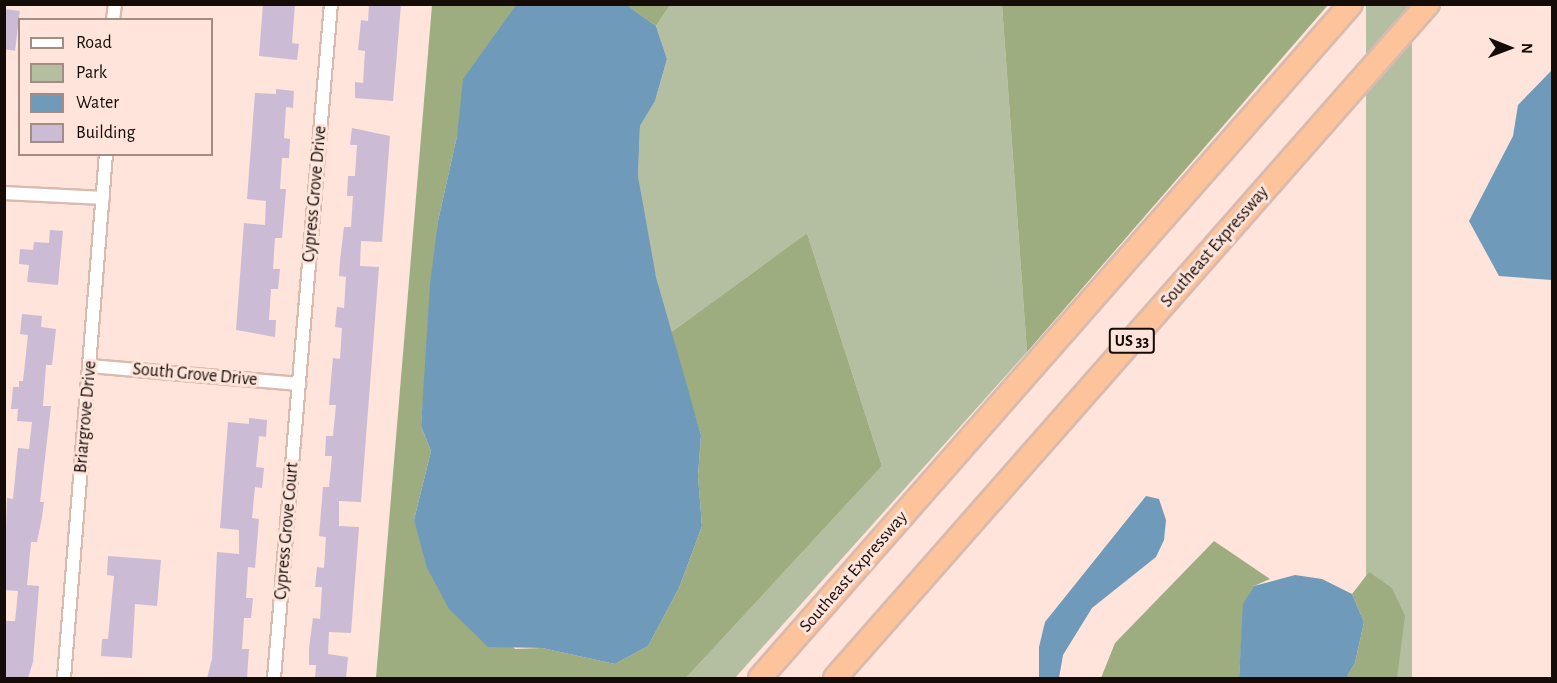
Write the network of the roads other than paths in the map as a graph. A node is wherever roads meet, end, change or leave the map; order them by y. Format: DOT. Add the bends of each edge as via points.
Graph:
graph roads {
  1 [pos="331,4"];
  2 [pos="1351,4"];
  3 [pos="1428,4"];
  4 [pos="106,156"];
  5 [pos="4,193"];
  6 [pos="103,198"];
  7 [pos="90,366"];
  8 [pos="299,384"];
  9 [pos="64,678"];
  10 [pos="274,678"];
  11 [pos="760,678"];
  12 [pos="835,678"];
  1 -- 8 [label="street, Cypress Grove Drive"];
  2 -- 11 [label="highway, Southeast Expressway"];
  3 -- 12 [label="highway, Southeast Expressway / US 33"];
  4 -- 6 [label="street, Briargrove Drive"];
  5 -- 6 [label="street"];
  6 -- 7 [label="street, Briargrove Drive"];
  7 -- 8 [label="street, South Grove Drive"];
  7 -- 9 [label="street, Briargrove Drive"];
  8 -- 10 [label="street, Cypress Grove Court"];
}
